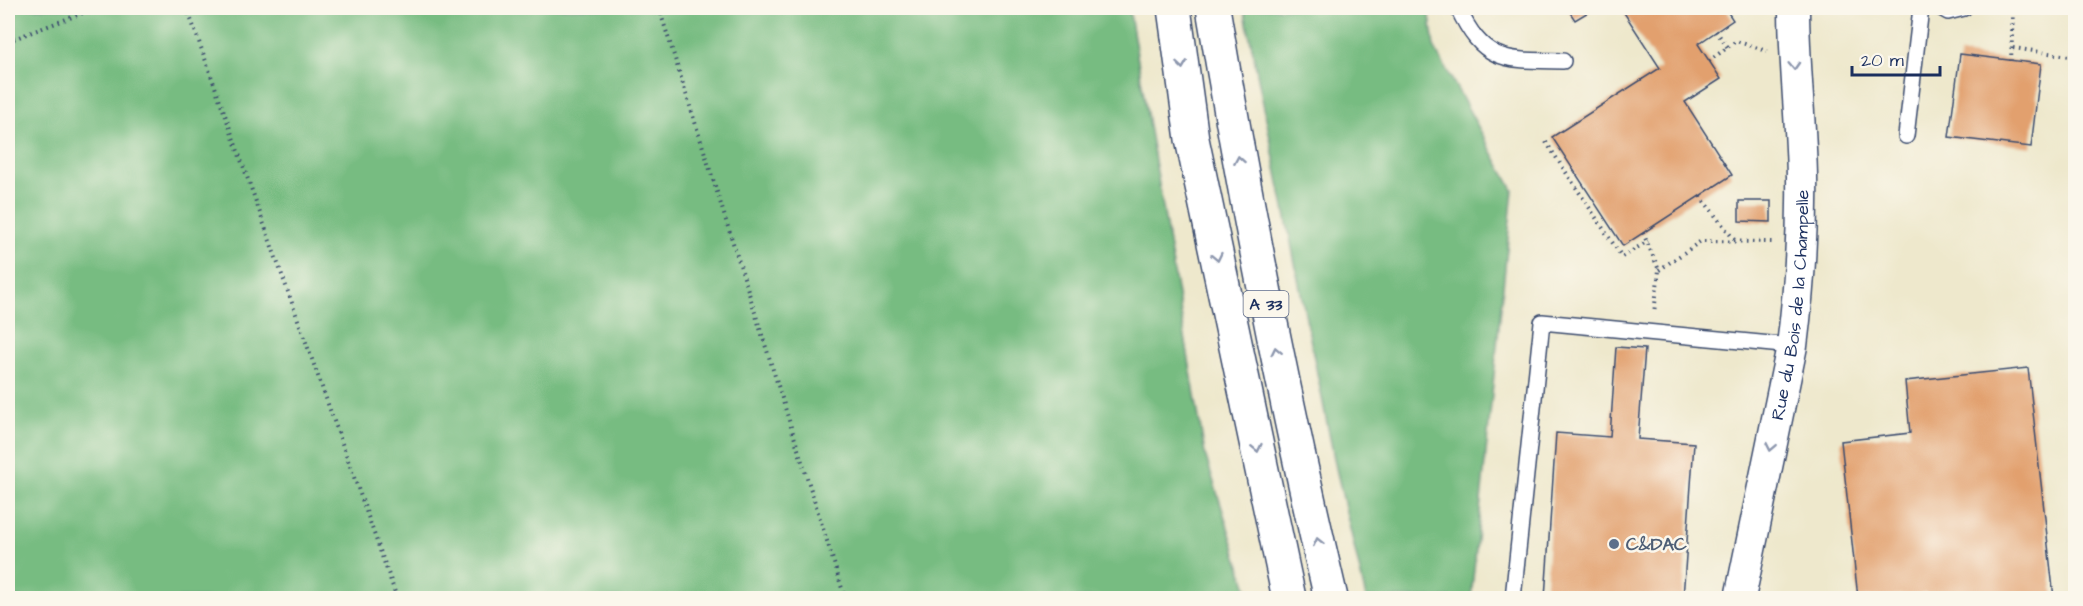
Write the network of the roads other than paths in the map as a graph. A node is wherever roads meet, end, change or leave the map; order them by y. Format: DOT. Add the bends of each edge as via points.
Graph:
graph roads {
  1 [pos="1174,8"];
  2 [pos="1213,8"];
  3 [pos="1458,8"];
  4 [pos="1794,8"];
  5 [pos="1921,8"];
  6 [pos="1941,8"];
  7 [pos="1964,8"];
  8 [pos="1563,61"];
  9 [pos="1906,135"];
  10 [pos="1792,346"];
  11 [pos="1289,598"];
  12 [pos="1331,598"];
  13 [pos="1513,598"];
  14 [pos="1740,598"];
  1 -- 11 [label="highway, A 33, one-way" via="1192,139"];
  12 -- 2 [label="highway, A 33, one-way" via="1257,261"];
  3 -- 8 [label="lane" via="1470,35 1489,50 1513,60"];
  4 -- 10 [label="street, Rue du Bois de la Champelle, one-way" via="1802,177"];
  5 -- 9 [label="lane"];
  6 -- 7 [label="lane" via="1948,12"];
  10 -- 13 [label="lane" via="1542,322"];
  10 -- 14 [label="street, Rue du Bois de la Champelle, one-way"];
}
